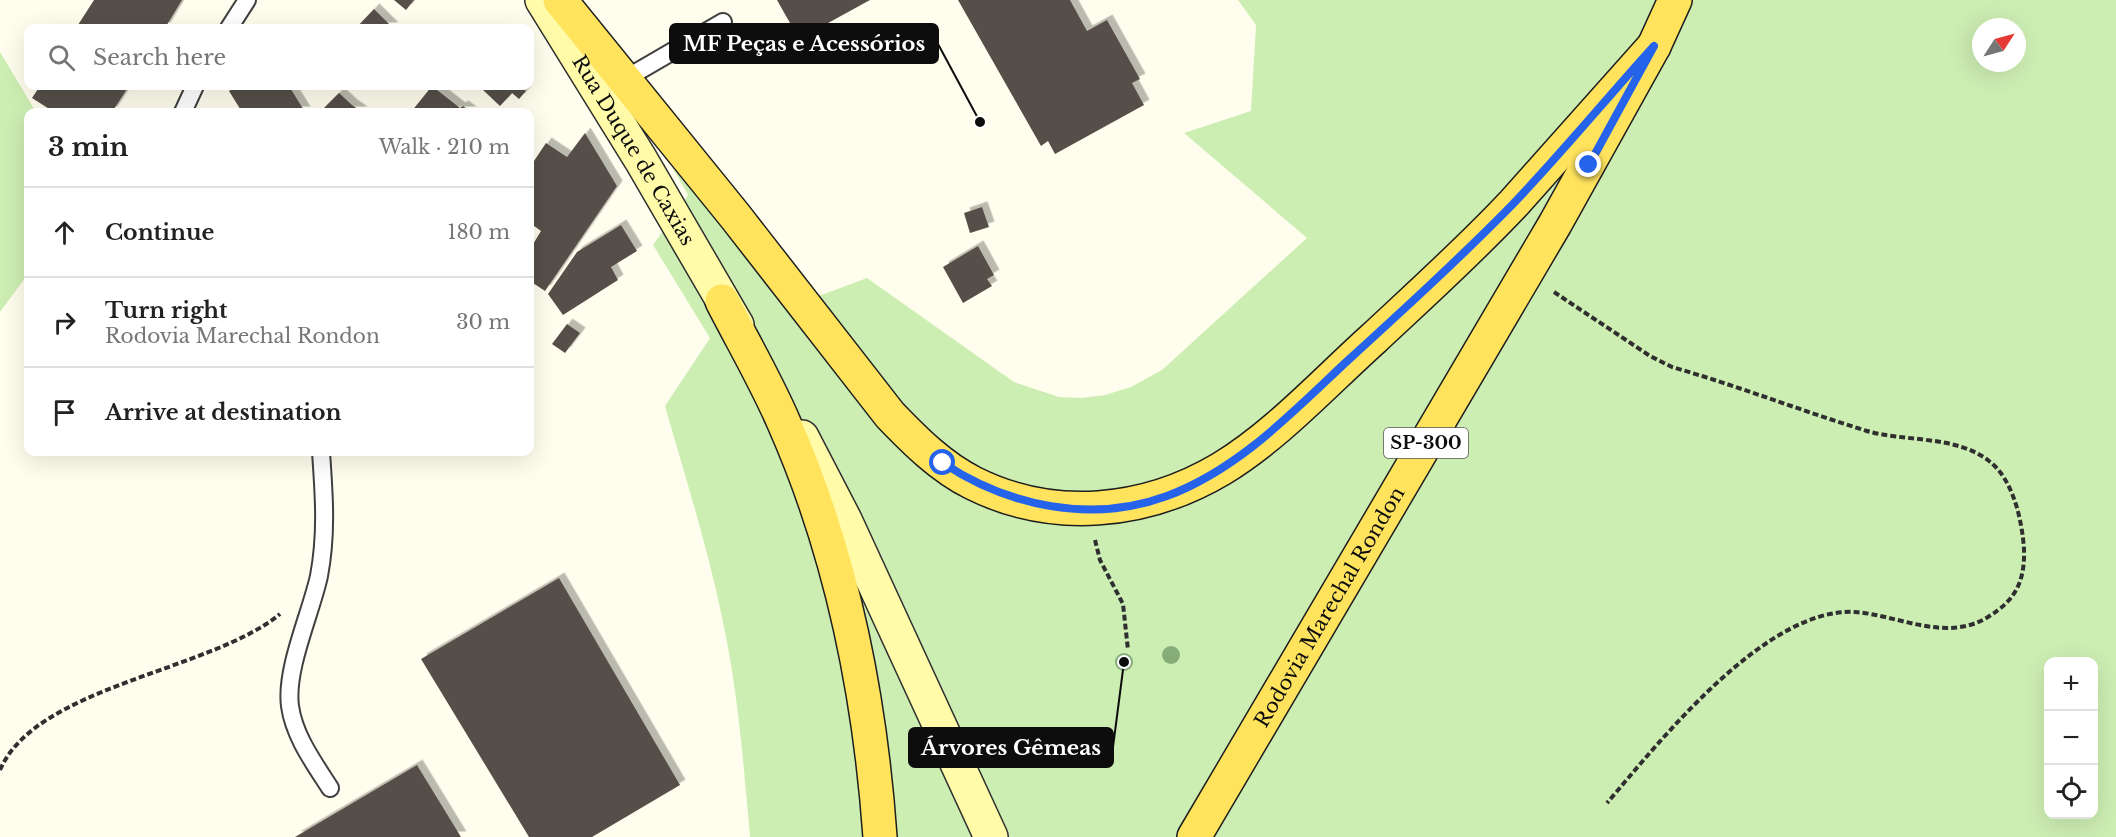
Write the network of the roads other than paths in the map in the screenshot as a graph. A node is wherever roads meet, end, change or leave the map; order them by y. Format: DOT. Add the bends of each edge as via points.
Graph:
graph roads {
  1 [pos="247,0"];
  2 [pos="542,0"];
  3 [pos="560,0"];
  4 [pos="1675,0"];
  5 [pos="723,22"];
  6 [pos="232,24"];
  7 [pos="1654,46"];
  8 [pos="625,79"];
  9 [pos="193,90"];
  10 [pos="185,108"];
  11 [pos="722,301"];
  12 [pos="321,456"];
  13 [pos="330,788"];
  14 [pos="880,837"];
  15 [pos="991,837"];
  16 [pos="1194,837"];
  1 -- 6 [label="lane"];
  2 -- 11 [label="main road, Rua Duque de Caxias"];
  3 -- 8 [label="main road"];
  4 -- 7 [label="main road, Rodovia Marechal Rondon / SP-300"];
  5 -- 8 [label="lane"];
  7 -- 8 [label="main road" via="1457,261 1283,421 1221,468 1168,495 1125,506 1087,509 1029,503 1003,495 972,483 919,444 891,415"];
  7 -- 16 [label="main road, Rodovia Marechal Rondon / SP-300" via="1526,274"];
  9 -- 10 [label="lane"];
  11 -- 14 [label="main road" via="784,422 847,607 867,700"];
  11 -- 15 [label="main road, Rua Duque de Caxias" via="769,378 845,519"];
  12 -- 13 [label="lane" via="326,525 319,576 294,665 290,704 297,733"];
}
